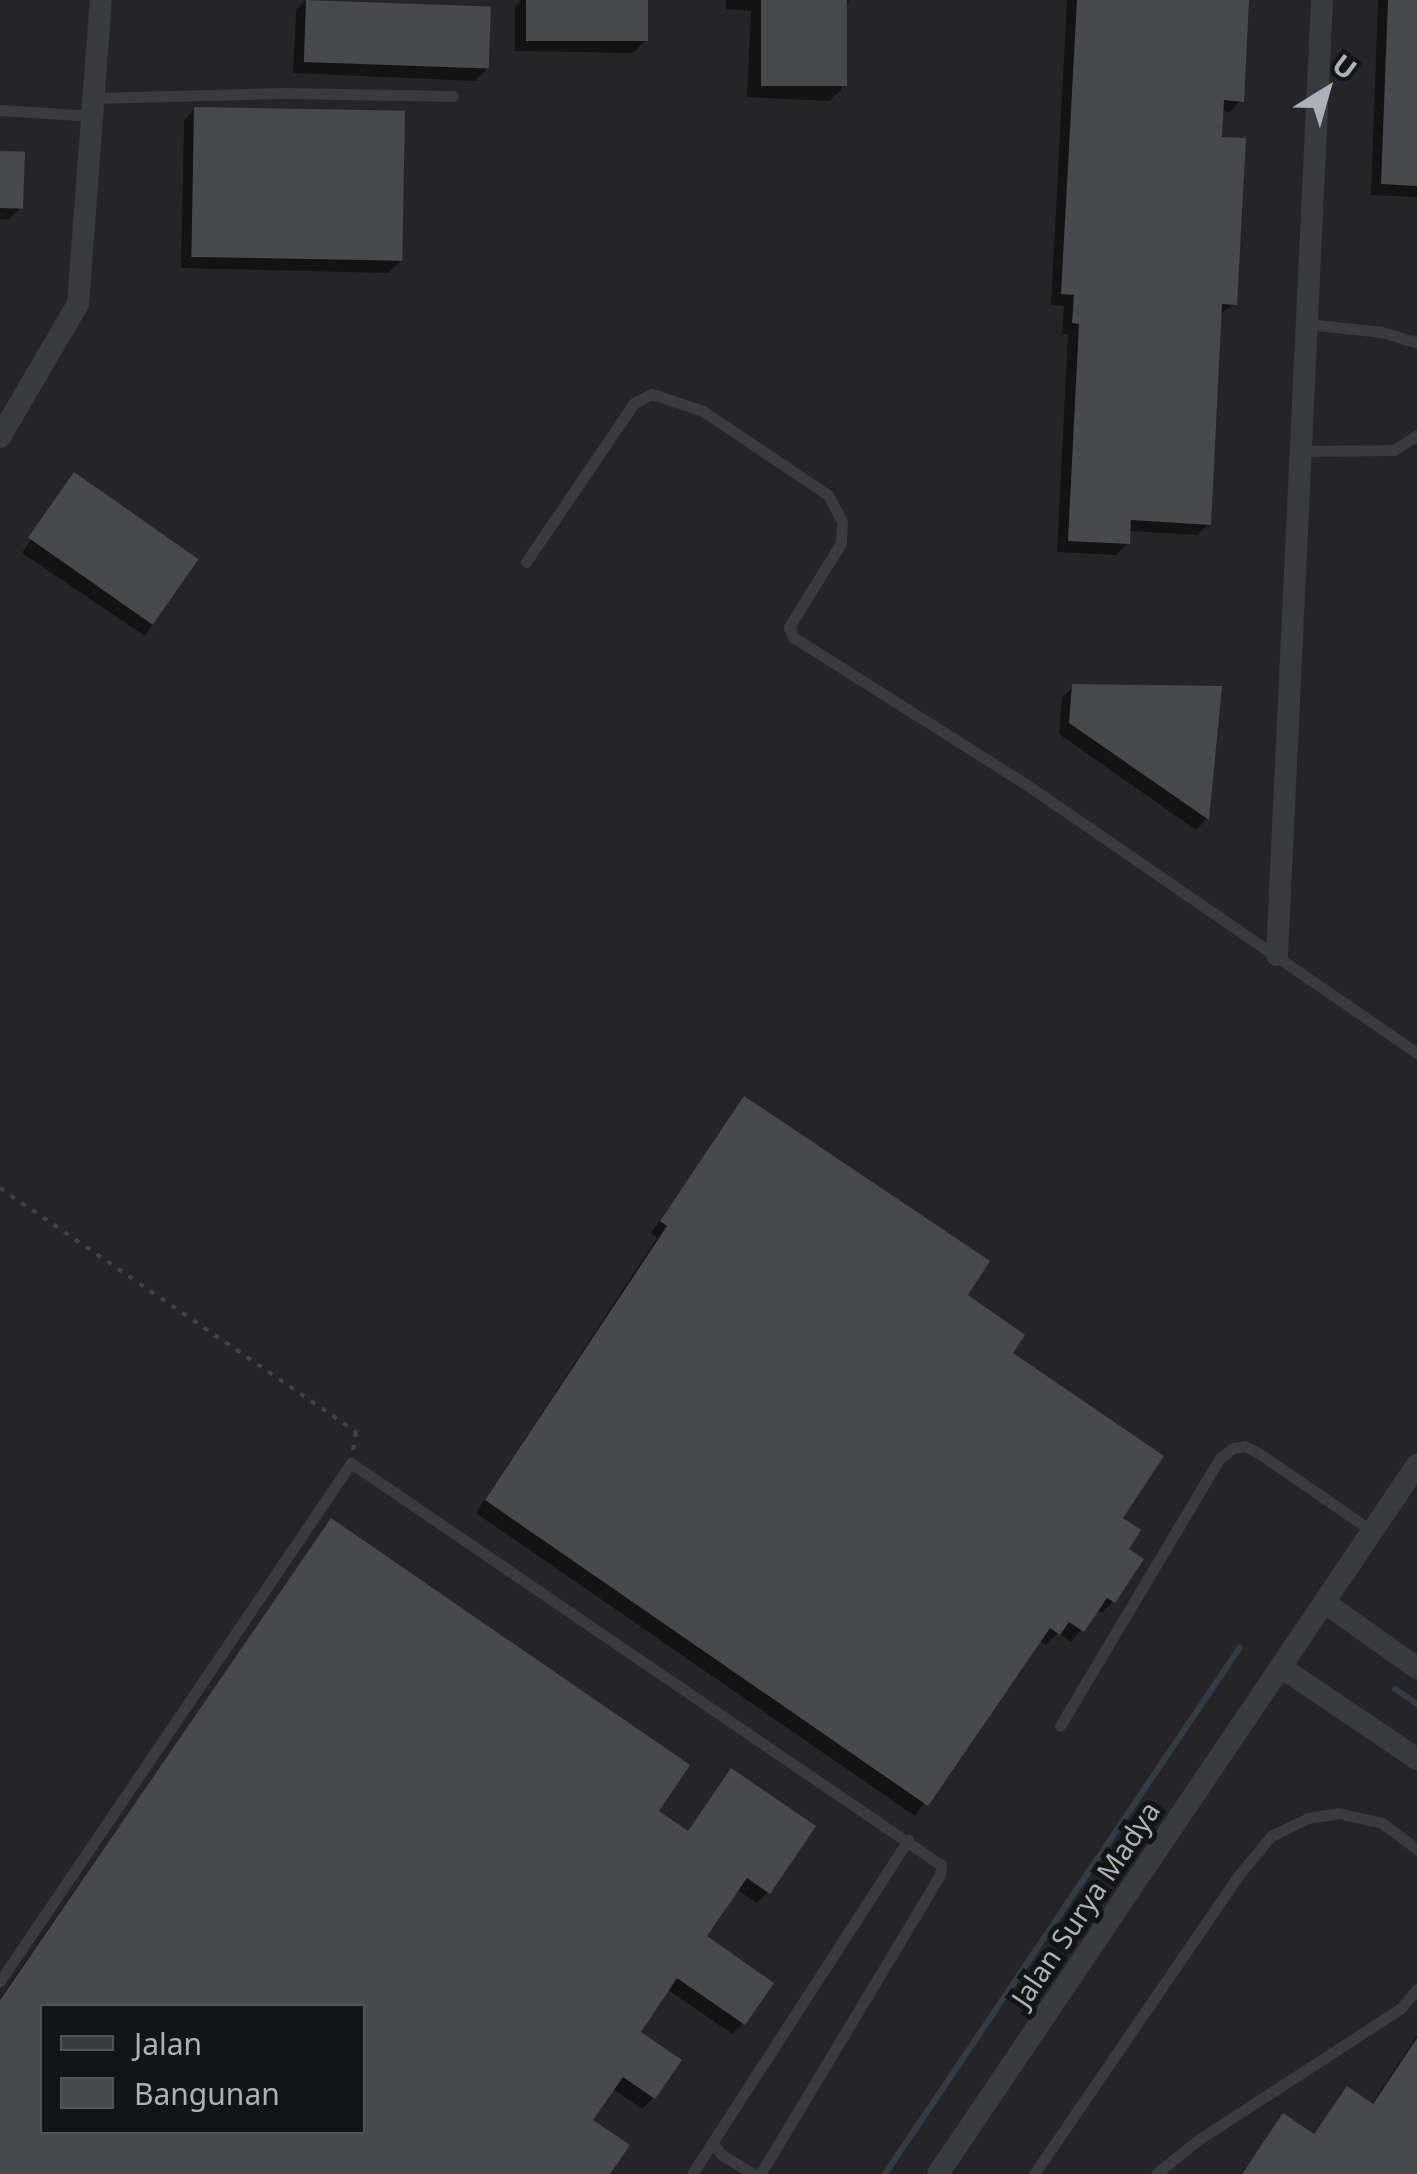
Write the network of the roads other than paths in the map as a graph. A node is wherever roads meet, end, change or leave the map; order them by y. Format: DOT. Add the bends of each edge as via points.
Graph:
graph roads {
  1 [pos="100,0"];
  2 [pos="1322,0"];
  3 [pos="453,96"];
  4 [pos="95,107"];
  5 [pos="0,110"];
  6 [pos="1307,324"];
  7 [pos="1417,342"];
  8 [pos="1417,435"];
  9 [pos="0,437"];
  10 [pos="1301,451"];
  11 [pos="526,562"];
  12 [pos="1277,955"];
  13 [pos="1417,1053"];
  14 [pos="1417,1465"];
  15 [pos="1372,1532"];
  16 [pos="1324,1602"];
  17 [pos="1282,1667"];
  18 [pos="1417,1668"];
  19 [pos="1060,1726"];
  20 [pos="1417,1759"];
  21 [pos="908,1840"];
  22 [pos="1417,1850"];
  23 [pos="0,1981"];
  24 [pos="1417,1989"];
  25 [pos="712,2144"];
  26 [pos="693,2174"];
  27 [pos="757,2174"];
  28 [pos="938,2174"];
  29 [pos="1034,2174"];
  30 [pos="1156,2174"];
  1 -- 4 [label="street"];
  2 -- 6 [label="street"];
  3 -- 4 [label="lane" via="284,93"];
  4 -- 5 [label="lane"];
  4 -- 9 [label="street" via="78,304"];
  6 -- 7 [label="lane"];
  6 -- 10 [label="street"];
  8 -- 10 [label="lane" via="1394,450"];
  10 -- 12 [label="street"];
  11 -- 12 [label="lane" via="634,403 652,394 702,411 828,495 842,521 841,543 789,627 793,637"];
  12 -- 13 [label="lane"];
  14 -- 15 [label="street, Jalan Surya Madya"];
  15 -- 16 [label="street, Jalan Surya Madya"];
  15 -- 19 [label="lane" via="1260,1454 1233,1448 1220,1458"];
  16 -- 17 [label="street, Jalan Surya Madya"];
  16 -- 18 [label="street"];
  17 -- 20 [label="street"];
  17 -- 28 [label="street, Jalan Surya Madya"];
  21 -- 23 [label="lane" via="351,1463"];
  21 -- 25 [label="lane"];
  21 -- 27 [label="lane" via="941,1865 940,1875"];
  22 -- 29 [label="lane" via="1382,1823 1338,1812 1271,1836"];
  24 -- 30 [label="lane" via="1390,2015"];
  25 -- 26 [label="lane"];
  25 -- 27 [label="lane"];
}
